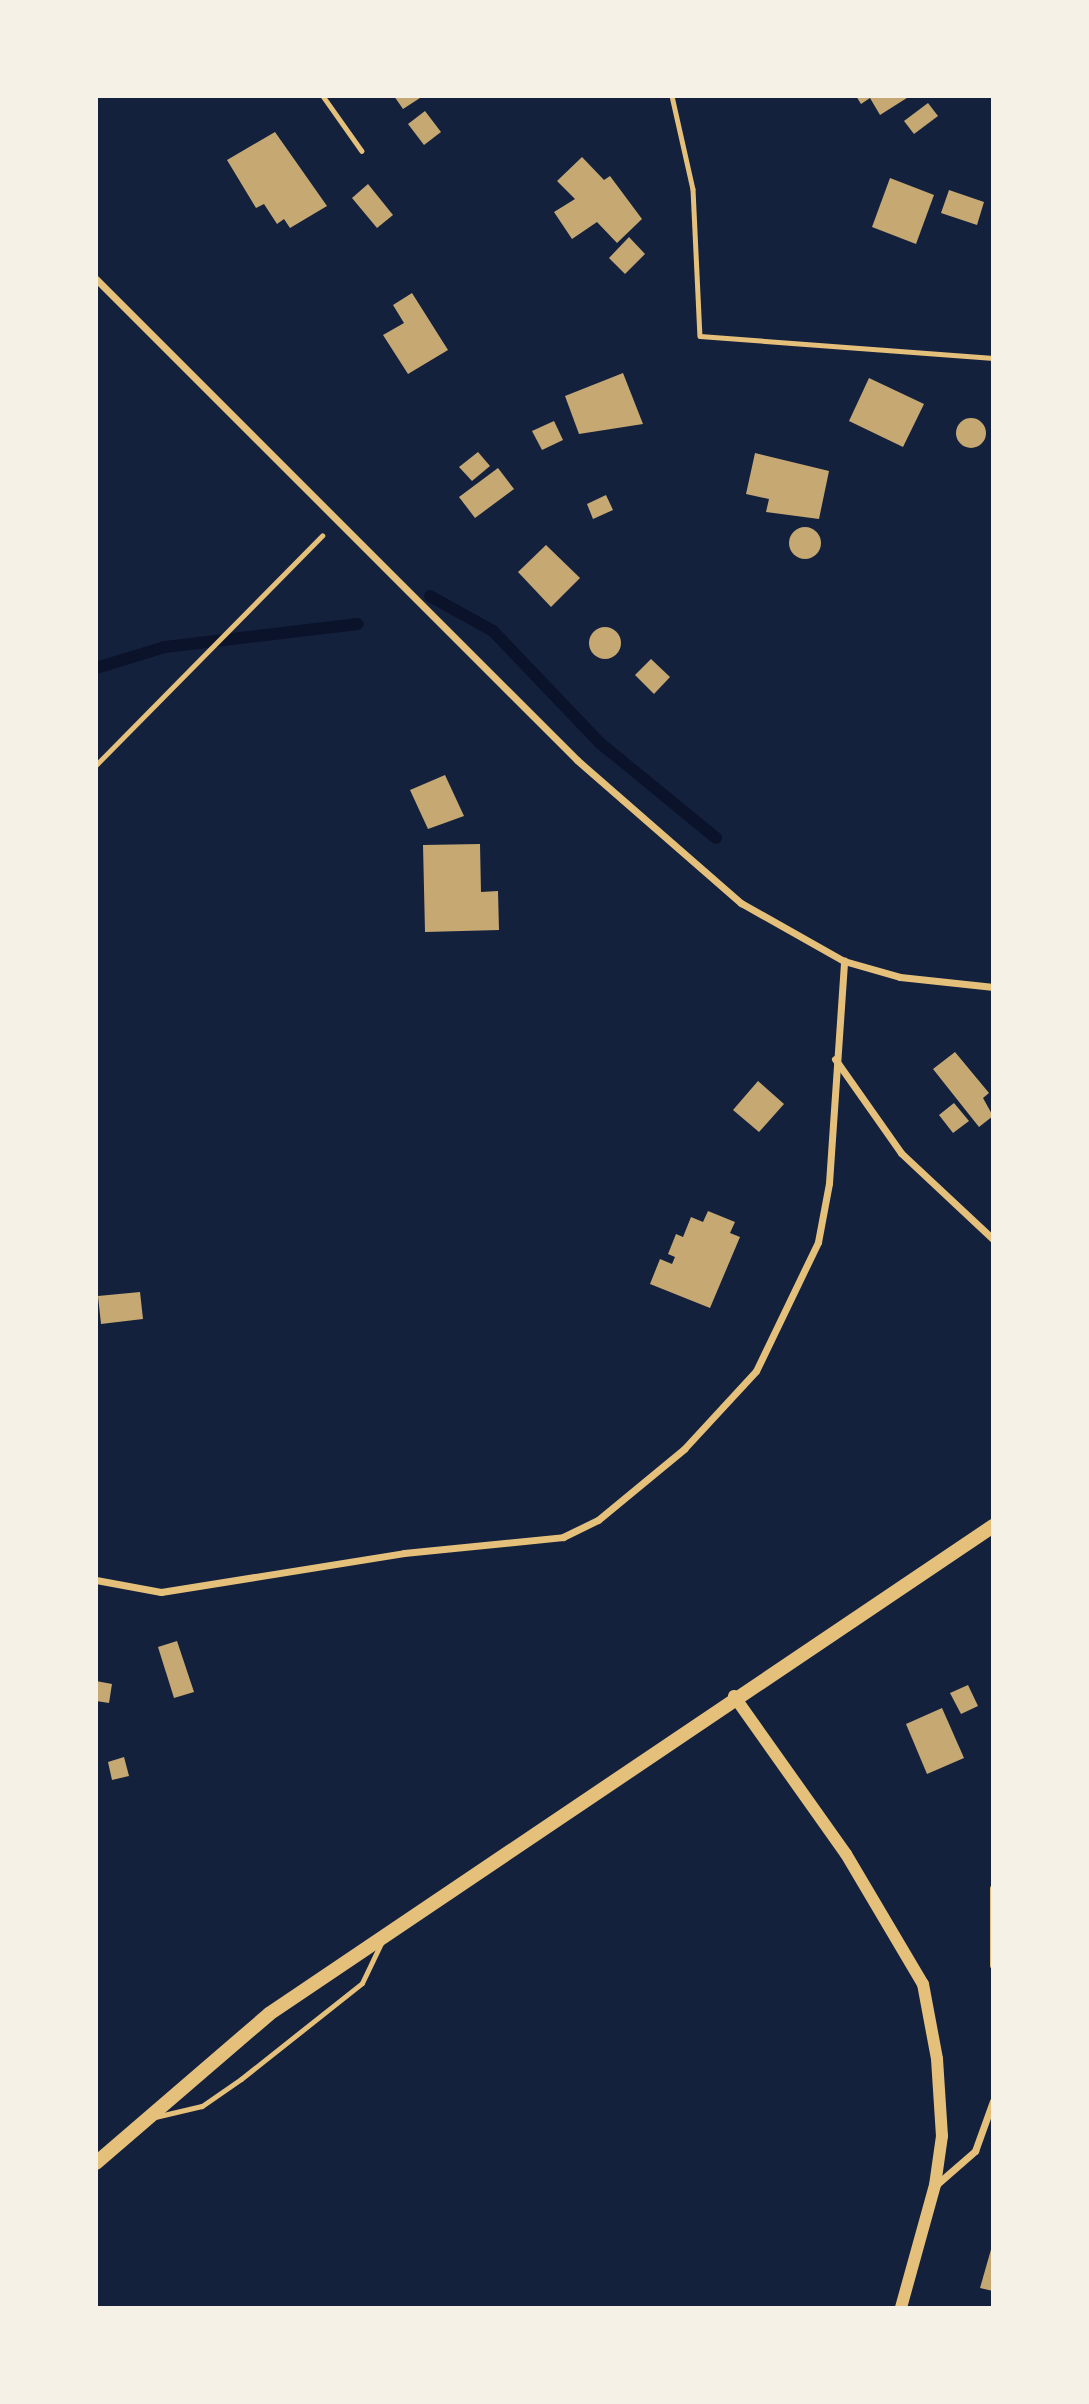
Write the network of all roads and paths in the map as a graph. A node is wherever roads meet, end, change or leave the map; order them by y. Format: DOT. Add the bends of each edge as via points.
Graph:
graph roads {
  1 [pos="323,96"];
  2 [pos="672,96"];
  3 [pos="362,151"];
  4 [pos="96,279"];
  5 [pos="993,358"];
  6 [pos="337,521"];
  7 [pos="96,765"];
  8 [pos="844,961"];
  9 [pos="993,988"];
  10 [pos="835,1058"];
  11 [pos="993,1239"];
  12 [pos="993,1526"];
  13 [pos="96,1580"];
  14 [pos="734,1696"];
  15 [pos="993,1888"];
  16 [pos="386,1931"];
  17 [pos="993,1965"];
  18 [pos="993,2101"];
  19 [pos="142,2119"];
  20 [pos="96,2164"];
  21 [pos="935,2185"];
  22 [pos="901,2308"];
  1 -- 3 [label="path"];
  2 -- 5 [label="path" via="693,189 699,336"];
  4 -- 6 [label="street"];
  6 -- 7 [label="path"];
  6 -- 8 [label="street" via="659,836 741,903"];
  8 -- 9 [label="street" via="900,976"];
  8 -- 10 [label="street"];
  10 -- 11 [label="street" via="901,1153"];
  10 -- 13 [label="street" via="829,1183 818,1242 756,1371 692,1441 598,1520 550,1539 404,1553 161,1592"];
  12 -- 14 [label="main road"];
  14 -- 16 [label="main road"];
  14 -- 21 [label="street" via="846,1854 922,1984 941,2093"];
  15 -- 17 [label="street"];
  16 -- 19 [label="main road" via="269,2014"];
  16 -- 19 [label="lane" via="362,1983 262,2063 202,2106"];
  18 -- 21 [label="street" via="975,2151"];
  19 -- 20 [label="main road"];
  21 -- 22 [label="street"];
}
